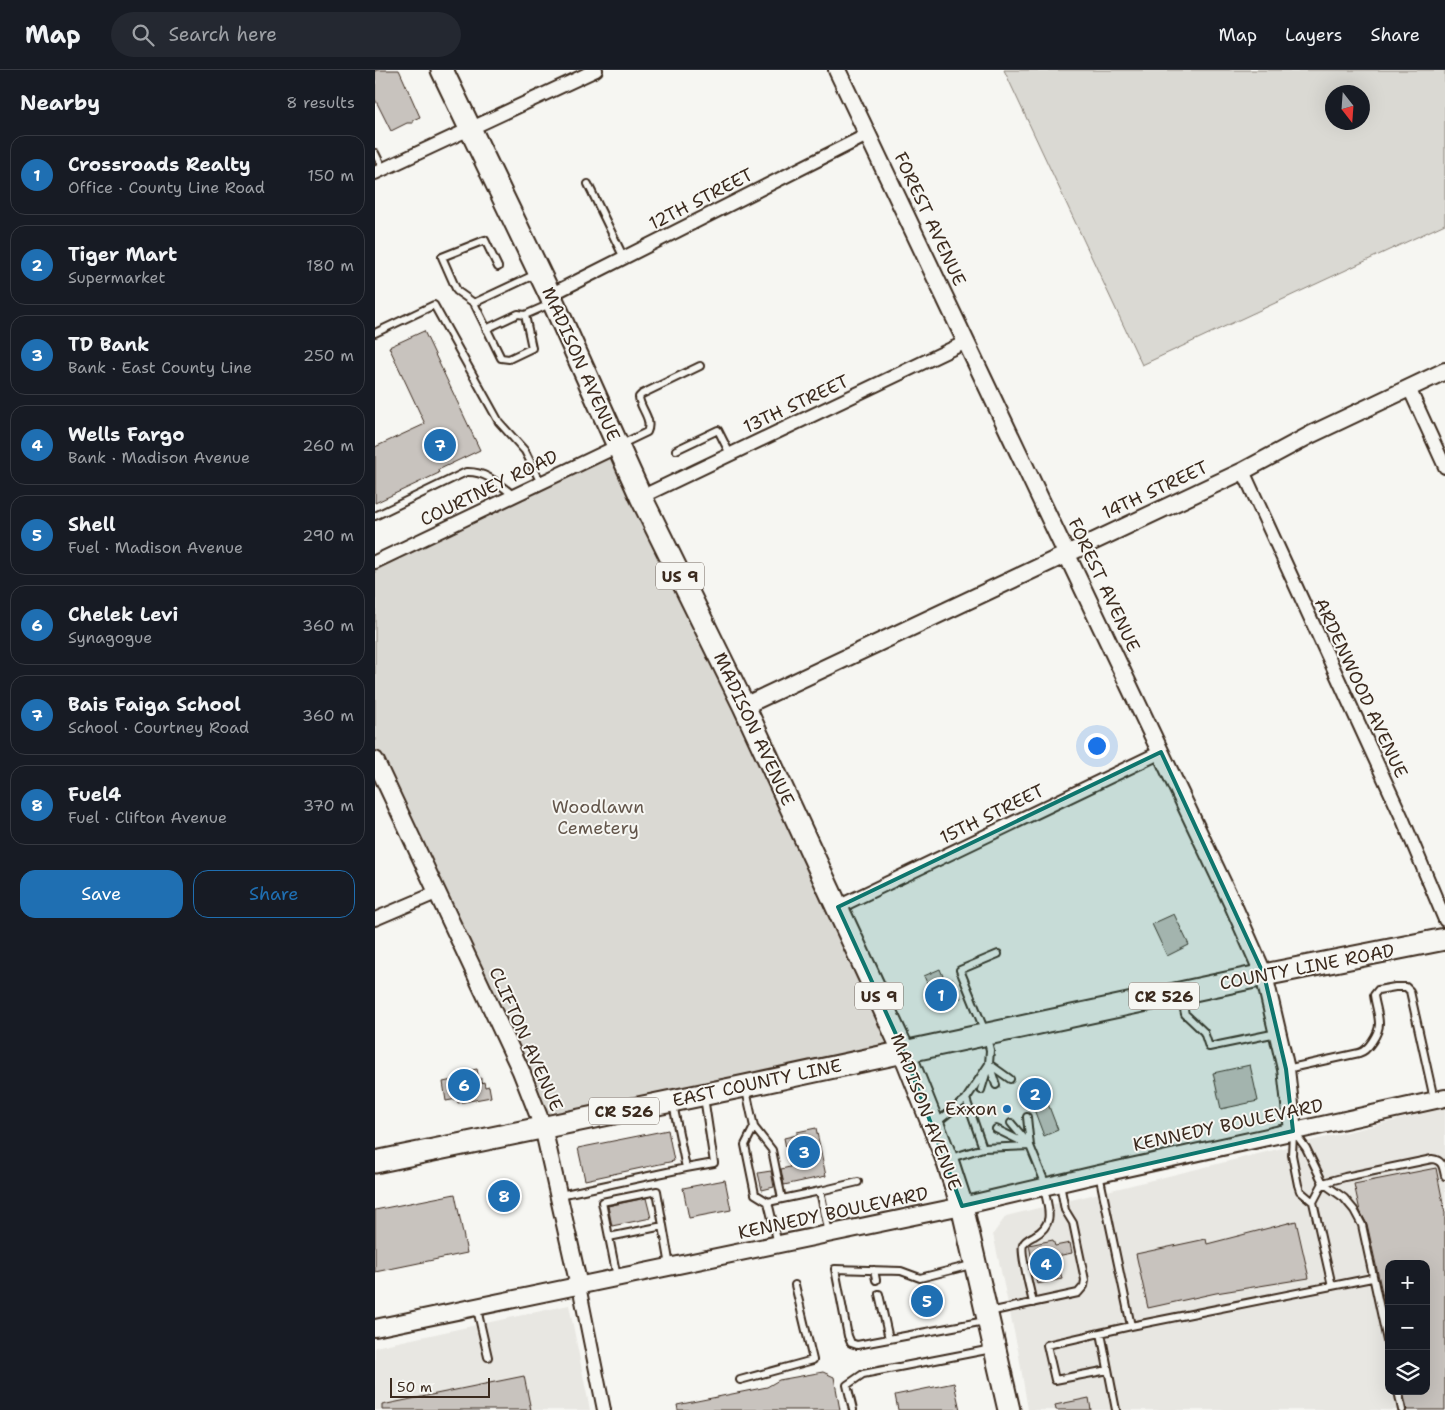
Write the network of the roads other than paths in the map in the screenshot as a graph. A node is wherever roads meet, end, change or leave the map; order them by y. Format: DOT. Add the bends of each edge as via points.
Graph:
graph roads {
  1 [pos="442,70"];
  2 [pos="595,70"];
  3 [pos="837,70"];
  4 [pos="470,130"];
  5 [pos="867,135"];
  6 [pos="375,153"];
  7 [pos="379,171"];
  8 [pos="588,184"];
  9 [pos="624,258"];
  10 [pos="498,268"];
  11 [pos="539,273"];
  12 [pos="551,298"];
  13 [pos="474,303"];
  14 [pos="525,315"];
  15 [pos="486,329"];
  16 [pos="375,333"];
  17 [pos="966,342"];
  18 [pos="700,366"];
  19 [pos="1445,371"];
  20 [pos="1409,388"];
  21 [pos="618,446"];
  22 [pos="676,450"];
  23 [pos="730,454"];
  24 [pos="1445,467"];
  25 [pos="1243,471"];
  26 [pos="541,483"];
  27 [pos="514,496"];
  28 [pos="641,497"];
  29 [pos="375,516"];
  30 [pos="1067,553"];
  31 [pos="375,562"];
  32 [pos="744,706"];
  33 [pos="1161,752"];
  34 [pos="375,760"];
  35 [pos="436,893"];
  36 [pos="838,907"];
  37 [pos="375,919"];
  38 [pos="1445,920"];
  39 [pos="1445,939"];
  40 [pos="998,954"];
  41 [pos="1264,975"];
  42 [pos="1180,993"];
  43 [pos="1278,1033"];
  44 [pos="986,1034"];
  45 [pos="904,1052"];
  46 [pos="989,1064"];
  47 [pos="1286,1069"];
  48 [pos="1010,1079"];
  49 [pos="996,1085"];
  50 [pos="745,1086"];
  51 [pos="981,1090"];
  52 [pos="704,1094"];
  53 [pos="966,1099"];
  54 [pos="1440,1100"];
  55 [pos="673,1101"];
  56 [pos="1027,1117"];
  57 [pos="1011,1123"];
  58 [pos="933,1125"];
  59 [pos="543,1127"];
  60 [pos="754,1127"];
  61 [pos="996,1129"];
  62 [pos="1293,1131"];
  63 [pos="1031,1146"];
  64 [pos="983,1148"];
  65 [pos="947,1160"];
  66 [pos="375,1162"];
  67 [pos="686,1168"];
  68 [pos="1099,1174"];
  69 [pos="1445,1176"];
  70 [pos="858,1182"];
  71 [pos="1323,1183"];
  72 [pos="1050,1186"];
  73 [pos="820,1190"];
  74 [pos="559,1195"];
  75 [pos="782,1199"];
  76 [pos="768,1202"];
  77 [pos="1313,1202"];
  78 [pos="962,1206"];
  79 [pos="663,1226"];
  80 [pos="829,1233"];
  81 [pos="609,1237"];
  82 [pos="778,1244"];
  83 [pos="977,1264"];
  84 [pos="671,1267"];
  85 [pos="875,1270"];
  86 [pos="617,1278"];
  87 [pos="1372,1278"];
  88 [pos="876,1280"];
  89 [pos="795,1285"];
  90 [pos="579,1286"];
  91 [pos="1332,1286"];
  92 [pos="879,1294"];
  93 [pos="1033,1303"];
  94 [pos="477,1307"];
  95 [pos="988,1316"];
  96 [pos="1131,1326"];
  97 [pos="375,1328"];
  98 [pos="1101,1333"];
  99 [pos="1385,1333"];
  100 [pos="889,1339"];
  101 [pos="995,1348"];
  102 [pos="487,1357"];
  103 [pos="1108,1370"];
  104 [pos="740,1380"];
  105 [pos="1399,1395"];
  106 [pos="604,1410"];
  107 [pos="853,1410"];
  108 [pos="1009,1410"];
  109 [pos="1116,1410"];
  110 [pos="1402,1410"];
  1 -- 4 [label="main road, MADISON AVENUE / US 9"];
  2 -- 4 [label="street"];
  3 -- 5 [label="street, FOREST AVENUE"];
  4 -- 7 [label="street"];
  4 -- 11 [label="main road, MADISON AVENUE / US 9"];
  5 -- 9 [label="street, 12TH STREET"];
  5 -- 17 [label="street, FOREST AVENUE"];
  6 -- 7 [label="lane"];
  8 -- 9 [label="lane"];
  9 -- 12 [label="street, 12TH STREET"];
  10 -- 13 [label="lane" via="485,240 442,257 457,290"];
  11 -- 12 [label="main road, MADISON AVENUE / US 9"];
  11 -- 13 [label="lane"];
  12 -- 14 [label="lane"];
  12 -- 21 [label="main road, MADISON AVENUE / US 9"];
  13 -- 15 [label="lane"];
  14 -- 15 [label="lane" via="518,314"];
  14 -- 15 [label="lane" via="532,348 509,359 501,358"];
  16 -- 26 [label="lane" via="434,305 499,422 525,451"];
  17 -- 23 [label="street, 13TH STREET"];
  17 -- 30 [label="street, FOREST AVENUE"];
  18 -- 21 [label="lane" via="642,394 639,401 648,420 647,432"];
  19 -- 20 [label="street, 14TH STREET"];
  20 -- 24 [label="street"];
  20 -- 25 [label="street, 14TH STREET"];
  21 -- 26 [label="street, COURTNEY ROAD"];
  21 -- 28 [label="main road, MADISON AVENUE / US 9"];
  22 -- 23 [label="lane" via="718,430"];
  23 -- 28 [label="street, 13TH STREET"];
  25 -- 30 [label="street, 14TH STREET"];
  25 -- 38 [label="street, ARDENWOOD AVENUE" via="1403,820"];
  26 -- 27 [label="street, COURTNEY ROAD"];
  27 -- 29 [label="lane" via="485,474 466,472"];
  27 -- 31 [label="street, COURTNEY ROAD"];
  28 -- 32 [label="main road, MADISON AVENUE / US 9"];
  30 -- 32 [label="street, 14TH STREET"];
  30 -- 33 [label="street, FOREST AVENUE"];
  32 -- 36 [label="main road, MADISON AVENUE / US 9"];
  33 -- 36 [label="street, 15TH STREET"];
  33 -- 41 [label="street, FOREST AVENUE"];
  34 -- 35 [label="street, CLIFTON AVENUE"];
  35 -- 37 [label="street"];
  35 -- 59 [label="street, CLIFTON AVENUE" via="521,1071"];
  36 -- 45 [label="main road, MADISON AVENUE / US 9"];
  39 -- 41 [label="main road, COUNTY LINE ROAD / CR 526"];
  40 -- 44 [label="lane" via="960,970"];
  41 -- 42 [label="main road, COUNTY LINE ROAD / CR 526"];
  41 -- 43 [label="street, FOREST AVENUE"];
  42 -- 43 [label="lane" via="1185,1014 1204,1032 1209,1047"];
  42 -- 44 [label="main road, COUNTY LINE ROAD / CR 526"];
  43 -- 47 [label="street, FOREST AVENUE"];
  44 -- 45 [label="main road, COUNTY LINE ROAD / CR 526"];
  44 -- 46 [label="lane"];
  45 -- 50 [label="main road, EAST COUNTY LINE / CR 526"];
  45 -- 58 [label="main road, MADISON AVENUE / US 9"];
  46 -- 48 [label="lane"];
  46 -- 49 [label="lane"];
  46 -- 51 [label="lane"];
  46 -- 53 [label="lane"];
  47 -- 54 [label="lane" via="1363,1052 1378,1028 1375,995 1378,990 1407,987"];
  47 -- 62 [label="street, FOREST AVENUE"];
  50 -- 52 [label="main road, EAST COUNTY LINE / CR 526"];
  50 -- 60 [label="lane"];
  52 -- 55 [label="main road, EAST COUNTY LINE / CR 526"];
  52 -- 67 [label="lane" via="714,1163"];
  53 -- 58 [label="lane"];
  53 -- 64 [label="lane"];
  54 -- 62 [label="street, KENNEDY BOULEVARD"];
  55 -- 59 [label="main road, EAST COUNTY LINE / CR 526"];
  55 -- 67 [label="lane"];
  56 -- 63 [label="lane"];
  57 -- 63 [label="lane"];
  58 -- 65 [label="main road, MADISON AVENUE / US 9"];
  59 -- 66 [label="main road, EAST COUNTY LINE / CR 526"];
  59 -- 74 [label="street, CLIFTON AVENUE"];
  60 -- 75 [label="lane" via="772,1150"];
  60 -- 76 [label="lane" via="745,1145 755,1194"];
  61 -- 63 [label="lane"];
  62 -- 68 [label="street, KENNEDY BOULEVARD"];
  62 -- 71 [label="lane" via="1306,1148"];
  62 -- 77 [label="lane" via="1292,1155 1298,1185"];
  63 -- 64 [label="lane"];
  63 -- 72 [label="lane"];
  64 -- 65 [label="lane"];
  65 -- 78 [label="main road, MADISON AVENUE / US 9"];
  67 -- 74 [label="lane"];
  68 -- 72 [label="street, KENNEDY BOULEVARD"];
  68 -- 96 [label="lane"];
  69 -- 71 [label="lane" via="1442,1164 1432,1159"];
  70 -- 73 [label="lane"];
  71 -- 77 [label="lane"];
  71 -- 87 [label="lane" via="1344,1198 1362,1225"];
  72 -- 78 [label="street, KENNEDY BOULEVARD"];
  72 -- 93 [label="lane" via="1048,1222 1043,1231 1026,1240 1022,1249"];
  72 -- 93 [label="lane" via="1073,1223 1085,1280 1078,1292"];
  73 -- 75 [label="lane"];
  73 -- 80 [label="lane"];
  74 -- 90 [label="street, CLIFTON AVENUE"];
  75 -- 76 [label="lane"];
  76 -- 82 [label="lane"];
  77 -- 91 [label="lane"];
  78 -- 80 [label="street, KENNEDY BOULEVARD"];
  78 -- 83 [label="main road, MADISON AVENUE / US 9"];
  79 -- 81 [label="lane"];
  79 -- 81 [label="lane" via="657,1191 602,1202"];
  79 -- 84 [label="lane"];
  80 -- 82 [label="street, KENNEDY BOULEVARD"];
  81 -- 86 [label="lane"];
  82 -- 84 [label="street, KENNEDY BOULEVARD"];
  83 -- 85 [label="lane" via="921,1278 901,1270"];
  83 -- 95 [label="main road, MADISON AVENUE / US 9"];
  84 -- 86 [label="street, KENNEDY BOULEVARD"];
  85 -- 88 [label="lane"];
  85 -- 100 [label="lane" via="835,1268 851,1343 857,1345"];
  86 -- 90 [label="street, KENNEDY BOULEVARD"];
  87 -- 91 [label="lane"];
  87 -- 99 [label="lane"];
  89 -- 104 [label="lane" via="813,1360"];
  90 -- 94 [label="street, KENNEDY BOULEVARD"];
  90 -- 106 [label="street, CLIFTON AVENUE"];
  91 -- 96 [label="lane"];
  92 -- 100 [label="lane"];
  93 -- 95 [label="lane"];
  94 -- 97 [label="street, KENNEDY BOULEVARD"];
  94 -- 102 [label="lane"];
  95 -- 100 [label="lane"];
  95 -- 101 [label="main road, MADISON AVENUE / US 9"];
  96 -- 98 [label="lane"];
  98 -- 103 [label="lane"];
  98 -- 103 [label="lane" via="1047,1345 1055,1380"];
  101 -- 107 [label="lane" via="863,1374 847,1386"];
  101 -- 108 [label="main road, MADISON AVENUE / US 9"];
  103 -- 109 [label="lane"];
  105 -- 110 [label="lane"];
}
